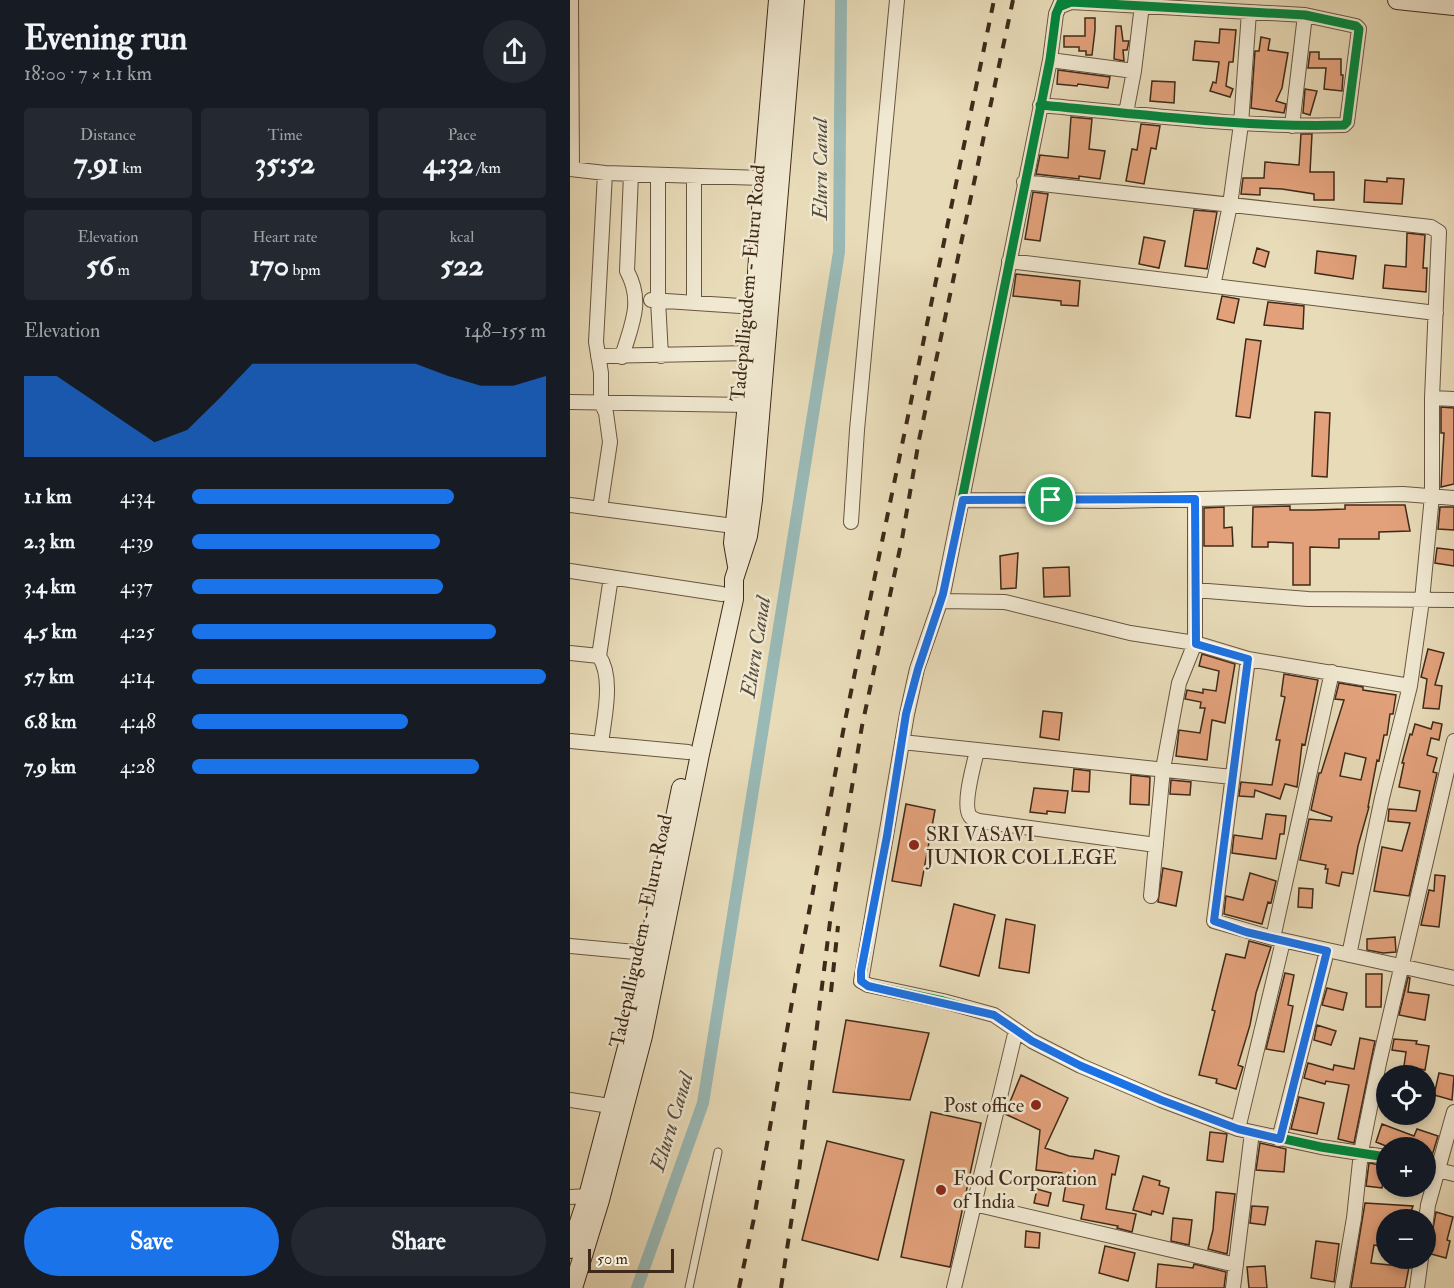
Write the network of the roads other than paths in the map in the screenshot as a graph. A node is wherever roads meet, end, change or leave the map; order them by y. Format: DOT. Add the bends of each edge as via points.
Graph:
graph roads {
  1 [pos="571,0"];
  2 [pos="778,0"];
  3 [pos="795,0"];
  4 [pos="897,0"];
  5 [pos="1397,0"];
  6 [pos="1062,3"];
  7 [pos="1142,5"];
  8 [pos="1454,6"];
  9 [pos="1249,12"];
  10 [pos="1305,15"];
  11 [pos="1050,60"];
  12 [pos="1134,71"];
  13 [pos="1040,105"];
  14 [pos="1126,113"];
  15 [pos="1241,124"];
  16 [pos="1292,126"];
  17 [pos="571,169"];
  18 [pos="605,173"];
  19 [pos="631,174"];
  20 [pos="658,175"];
  21 [pos="694,177"];
  22 [pos="763,178"];
  23 [pos="1024,182"];
  24 [pos="1230,205"];
  25 [pos="1009,261"];
  26 [pos="1213,286"];
  27 [pos="637,299"];
  28 [pos="658,300"];
  29 [pos="694,302"];
  30 [pos="755,307"];
  31 [pos="1436,313"];
  32 [pos="752,353"];
  33 [pos="598,356"];
  34 [pos="661,356"];
  35 [pos="622,357"];
  36 [pos="1432,398"];
  37 [pos="1454,399"];
  38 [pos="570,402"];
  39 [pos="601,402"];
  40 [pos="746,405"];
  41 [pos="1432,496"];
  42 [pos="1454,498"];
  43 [pos="1195,499"];
  44 [pos="963,500"];
  45 [pos="570,505"];
  46 [pos="600,508"];
  47 [pos="851,522"];
  48 [pos="734,526"];
  49 [pos="738,568"];
  50 [pos="570,571"];
  51 [pos="611,577"];
  52 [pos="1195,590"];
  53 [pos="722,594"];
  54 [pos="1422,600"];
  55 [pos="1454,600"];
  56 [pos="940,601"];
  57 [pos="1196,644"];
  58 [pos="570,653"];
  59 [pos="599,656"];
  60 [pos="1248,659"];
  61 [pos="1332,672"];
  62 [pos="1410,686"];
  63 [pos="570,741"];
  64 [pos="1454,741"];
  65 [pos="902,742"];
  66 [pos="601,744"];
  67 [pos="977,751"];
  68 [pos="688,752"];
  69 [pos="1163,769"];
  70 [pos="1232,777"];
  71 [pos="1156,845"];
  72 [pos="1150,896"];
  73 [pos="1278,939"];
  74 [pos="570,946"];
  75 [pos="1327,951"];
  76 [pos="646,953"];
  77 [pos="1349,955"];
  78 [pos="1401,966"];
  79 [pos="1454,978"];
  80 [pos="1016,1030"];
  81 [pos="570,1100"];
  82 [pos="610,1106"];
  83 [pos="1454,1112"];
  84 [pos="1245,1131"];
  85 [pos="1280,1139"];
  86 [pos="718,1152"];
  87 [pos="1361,1152"];
  88 [pos="1376,1155"];
  89 [pos="1436,1169"];
  90 [pos="1439,1170"];
  91 [pos="1454,1174"];
  92 [pos="579,1197"];
  93 [pos="974,1204"];
  94 [pos="1427,1209"];
  95 [pos="570,1249"];
  96 [pos="1236,1265"];
  97 [pos="1420,1269"];
  98 [pos="573,1288"];
  99 [pos="689,1288"];
  100 [pos="954,1288"];
  101 [pos="1233,1288"];
  102 [pos="1341,1288"];
  103 [pos="1417,1288"];
  1 -- 17 [label="street"];
  2 -- 22 [label="main road, Tadepalligudem - Eluru Road"];
  3 -- 49 [label="main road, Tadepalligudem - Eluru Road" via="753,500"];
  4 -- 47 [label="street"];
  5 -- 8 [label="main road"];
  6 -- 7 [label="street"];
  6 -- 11 [label="street" via="1056,14"];
  7 -- 9 [label="street"];
  7 -- 12 [label="street"];
  9 -- 10 [label="street"];
  9 -- 15 [label="street"];
  10 -- 16 [label="street"];
  10 -- 16 [label="street" via="1359,29 1347,122"];
  11 -- 12 [label="street"];
  11 -- 13 [label="street"];
  12 -- 14 [label="street"];
  13 -- 14 [label="street"];
  13 -- 23 [label="street"];
  14 -- 15 [label="street"];
  15 -- 16 [label="street"];
  15 -- 24 [label="street"];
  17 -- 18 [label="street"];
  18 -- 19 [label="street"];
  18 -- 33 [label="street"];
  19 -- 20 [label="street"];
  19 -- 27 [label="street" via="627,271"];
  20 -- 21 [label="street"];
  20 -- 28 [label="street"];
  21 -- 22 [label="street"];
  21 -- 29 [label="street"];
  22 -- 30 [label="main road, Tadepalligudem - Eluru Road"];
  23 -- 24 [label="street"];
  23 -- 25 [label="street"];
  24 -- 26 [label="street"];
  24 -- 31 [label="street" via="1431,227 1439,232"];
  25 -- 26 [label="street"];
  25 -- 44 [label="street"];
  26 -- 31 [label="street"];
  27 -- 28 [label="street"];
  27 -- 35 [label="street"];
  28 -- 29 [label="street"];
  28 -- 34 [label="street"];
  29 -- 30 [label="street"];
  30 -- 32 [label="main road, Tadepalligudem - Eluru Road"];
  31 -- 36 [label="street"];
  32 -- 34 [label="street"];
  32 -- 40 [label="main road, Tadepalligudem - Eluru Road"];
  33 -- 35 [label="street"];
  33 -- 39 [label="street"];
  34 -- 35 [label="street"];
  36 -- 37 [label="street"];
  36 -- 41 [label="street"];
  38 -- 39 [label="street"];
  39 -- 40 [label="street"];
  39 -- 46 [label="street" via="610,442"];
  40 -- 48 [label="main road, Tadepalligudem - Eluru Road"];
  41 -- 42 [label="street"];
  41 -- 43 [label="street"];
  41 -- 54 [label="street"];
  43 -- 44 [label="street"];
  43 -- 52 [label="street"];
  44 -- 56 [label="street"];
  45 -- 46 [label="street"];
  46 -- 48 [label="street"];
  48 -- 49 [label="main road, Tadepalligudem - Eluru Road"];
  49 -- 53 [label="main road, Tadepalligudem - Eluru Road"];
  49 -- 98 [label="main road, Tadepalligudem - Eluru Road" via="644,1035"];
  50 -- 51 [label="street"];
  51 -- 53 [label="street"];
  51 -- 59 [label="street"];
  52 -- 54 [label="street" via="1308,600"];
  52 -- 57 [label="street"];
  53 -- 68 [label="main road, Tadepalligudem - Eluru Road"];
  54 -- 55 [label="street"];
  54 -- 62 [label="street"];
  56 -- 57 [label="street" via="1005,602 1130,633"];
  56 -- 65 [label="street" via="918,669"];
  57 -- 60 [label="street"];
  57 -- 69 [label="street" via="1179,683"];
  58 -- 59 [label="street"];
  59 -- 66 [label="street" via="605,664 607,682"];
  60 -- 61 [label="street"];
  60 -- 70 [label="street"];
  61 -- 62 [label="street"];
  61 -- 73 [label="street"];
  62 -- 77 [label="street"];
  63 -- 66 [label="street"];
  64 -- 78 [label="street"];
  65 -- 67 [label="street"];
  65 -- 80 [label="street" via="861,981 868,986 994,1015"];
  66 -- 68 [label="street"];
  67 -- 69 [label="street"];
  67 -- 71 [label="street" via="968,808 970,816 979,821"];
  68 -- 76 [label="main road, Tadepalligudem - Eluru Road"];
  69 -- 70 [label="street"];
  69 -- 71 [label="street"];
  70 -- 73 [label="street" via="1214,921"];
  71 -- 72 [label="street"];
  73 -- 75 [label="street"];
  73 -- 84 [label="street"];
  74 -- 76 [label="street"];
  75 -- 77 [label="street"];
  75 -- 85 [label="street"];
  76 -- 82 [label="main road, Tadepalligudem - Eluru Road" via="631,1032"];
  77 -- 78 [label="street"];
  78 -- 79 [label="street"];
  78 -- 87 [label="street"];
  80 -- 84 [label="street" via="1081,1066"];
  80 -- 93 [label="street"];
  81 -- 82 [label="street"];
  82 -- 92 [label="main road, Tadepalligudem - Eluru Road"];
  83 -- 90 [label="street"];
  84 -- 85 [label="street"];
  84 -- 96 [label="street"];
  85 -- 87 [label="street"];
  86 -- 99 [label="lane"];
  87 -- 88 [label="street"];
  87 -- 102 [label="street"];
  89 -- 90 [label="street"];
  90 -- 91 [label="street"];
  90 -- 94 [label="street"];
  92 -- 95 [label="main road, Tadepalligudem - Eluru Road"];
  93 -- 96 [label="street"];
  93 -- 100 [label="street"];
  96 -- 101 [label="street"];
  97 -- 103 [label="street"];
}
